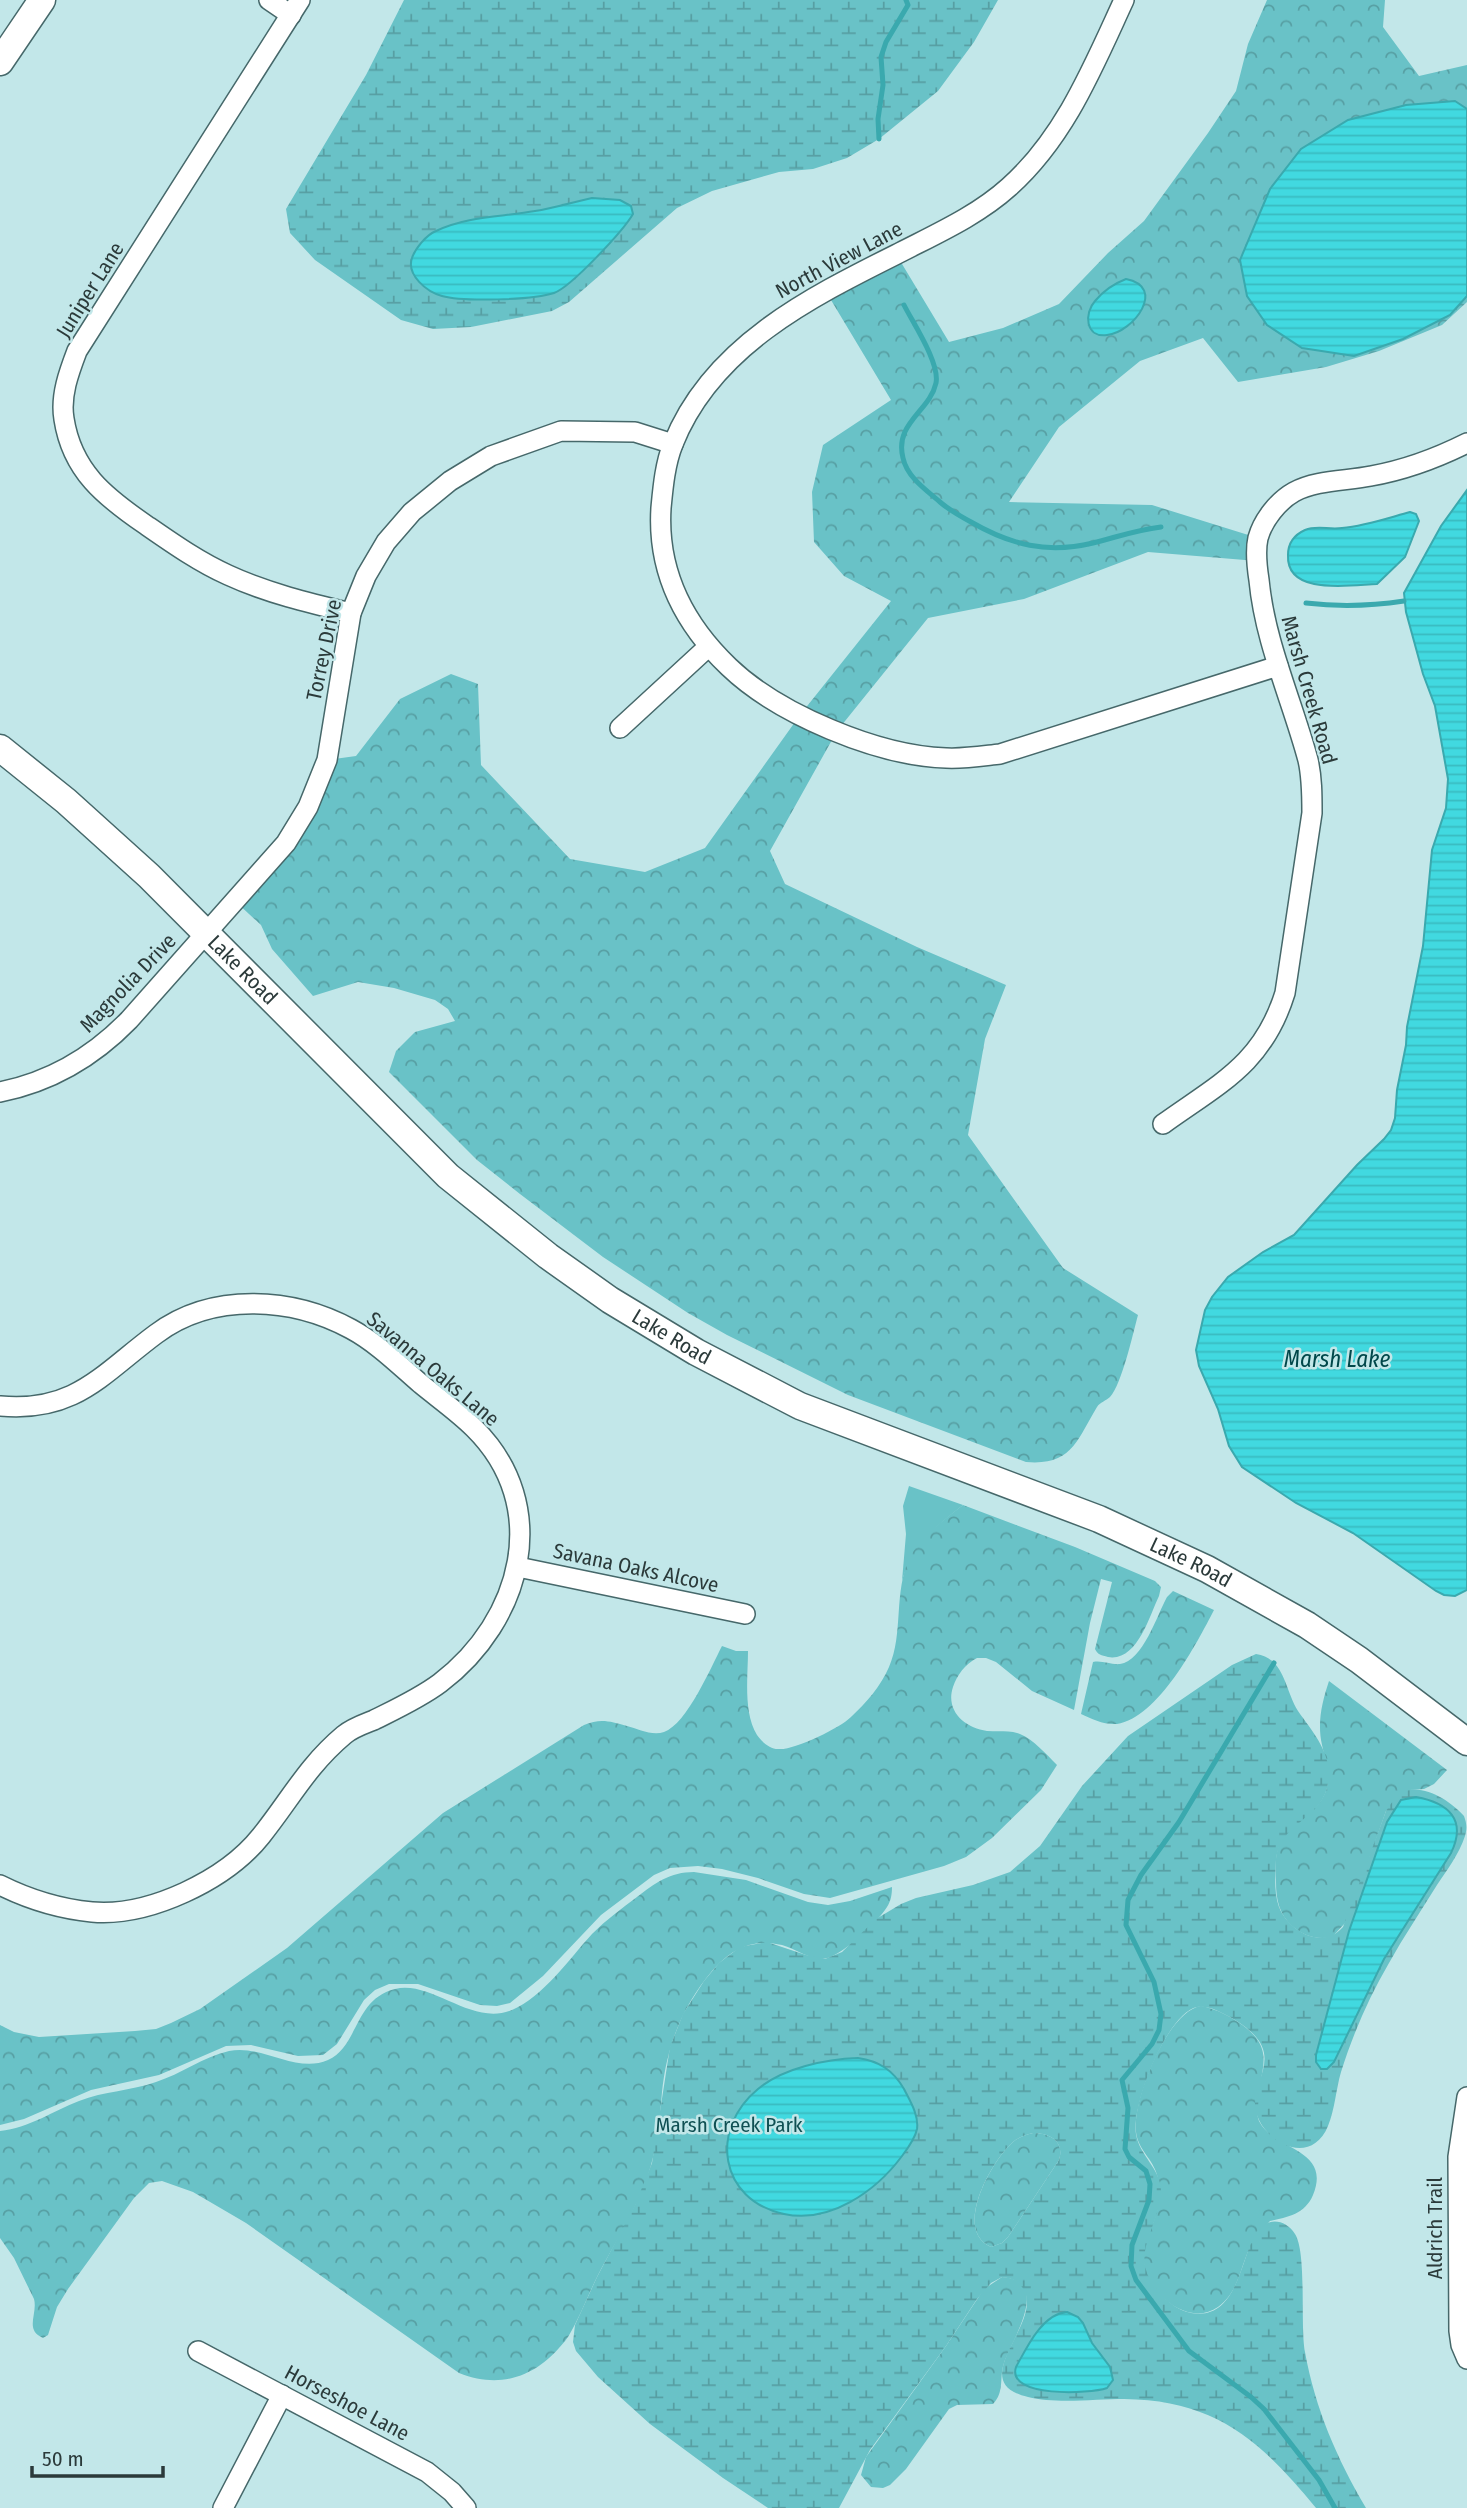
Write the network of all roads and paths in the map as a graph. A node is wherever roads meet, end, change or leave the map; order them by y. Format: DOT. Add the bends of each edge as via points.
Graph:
graph roads {
  1 [pos="42,0"];
  2 [pos="269,0"];
  3 [pos="1124,0"];
  4 [pos="295,8"];
  5 [pos="0,62"];
  6 [pos="1467,443"];
  7 [pos="673,444"];
  8 [pos="351,613"];
  9 [pos="708,647"];
  10 [pos="1278,666"];
  11 [pos="620,729"];
  12 [pos="0,748"];
  13 [pos="207,933"];
  14 [pos="0,1092"];
  15 [pos="1163,1124"];
  16 [pos="0,1406"];
  17 [pos="518,1567"];
  18 [pos="745,1614"];
  19 [pos="1467,1742"];
  20 [pos="0,1885"];
  21 [pos="1467,2097"];
  22 [pos="198,2351"];
  23 [pos="1467,2359"];
  24 [pos="282,2395"];
  25 [pos="223,2508"];
  26 [pos="466,2508"];
  1 -- 5 [label="street"];
  2 -- 4 [label="street, Juniper Lane"];
  3 -- 7 [label="street, North View Lane" via="1063,124 1009,187 975,212 780,318 715,376"];
  4 -- 8 [label="street, Juniper Lane" via="78,351 65,390 64,420 78,459 97,488 180,549 251,585"];
  6 -- 10 [label="street, Marsh Creek Road" via="1412,466 1311,485 1294,492 1268,516 1258,538 1256,561 1266,626"];
  7 -- 8 [label="street, Torrey Drive" via="635,432 561,431 491,456 411,512 386,542"];
  7 -- 9 [label="street, North View Lane" via="660,522 664,559 673,592"];
  8 -- 13 [label="street, Torrey Drive" via="327,760 309,807 286,843"];
  9 -- 10 [label="street, North View Lane" via="762,694 800,715 881,747 943,758 1000,754"];
  9 -- 11 [label="street"];
  10 -- 15 [label="street, Marsh Creek Road" via="1308,761 1312,789 1285,993 1268,1037 1253,1055"];
  12 -- 13 [label="street, Lake Road" via="66,801"];
  13 -- 14 [label="street, Magnolia Drive" via="101,1046 57,1073"];
  13 -- 19 [label="street, Lake Road" via="448,1176 610,1300 695,1352 800,1406 1099,1519 1207,1569 1307,1625"];
  16 -- 17 [label="street, Savanna Oaks Lane" via="39,1405 87,1389 159,1332 188,1316 245,1304 305,1309 373,1343 473,1427 494,1451 517,1504"];
  17 -- 18 [label="street, Savana Oaks Alcove"];
  17 -- 20 [label="street, Savanna Oaks Lane" via="505,1603 475,1651 415,1700 347,1732 318,1758 260,1838 225,1871 177,1896 135,1908 94,1912 47,1903"];
  21 -- 23 [label="street, Aldrich Trail" via="1458,2174 1459,2331"];
  22 -- 24 [label="street, Horseshoe Lane"];
  24 -- 25 [label="street"];
  24 -- 26 [label="street, Horseshoe Lane" via="427,2472"];
}
